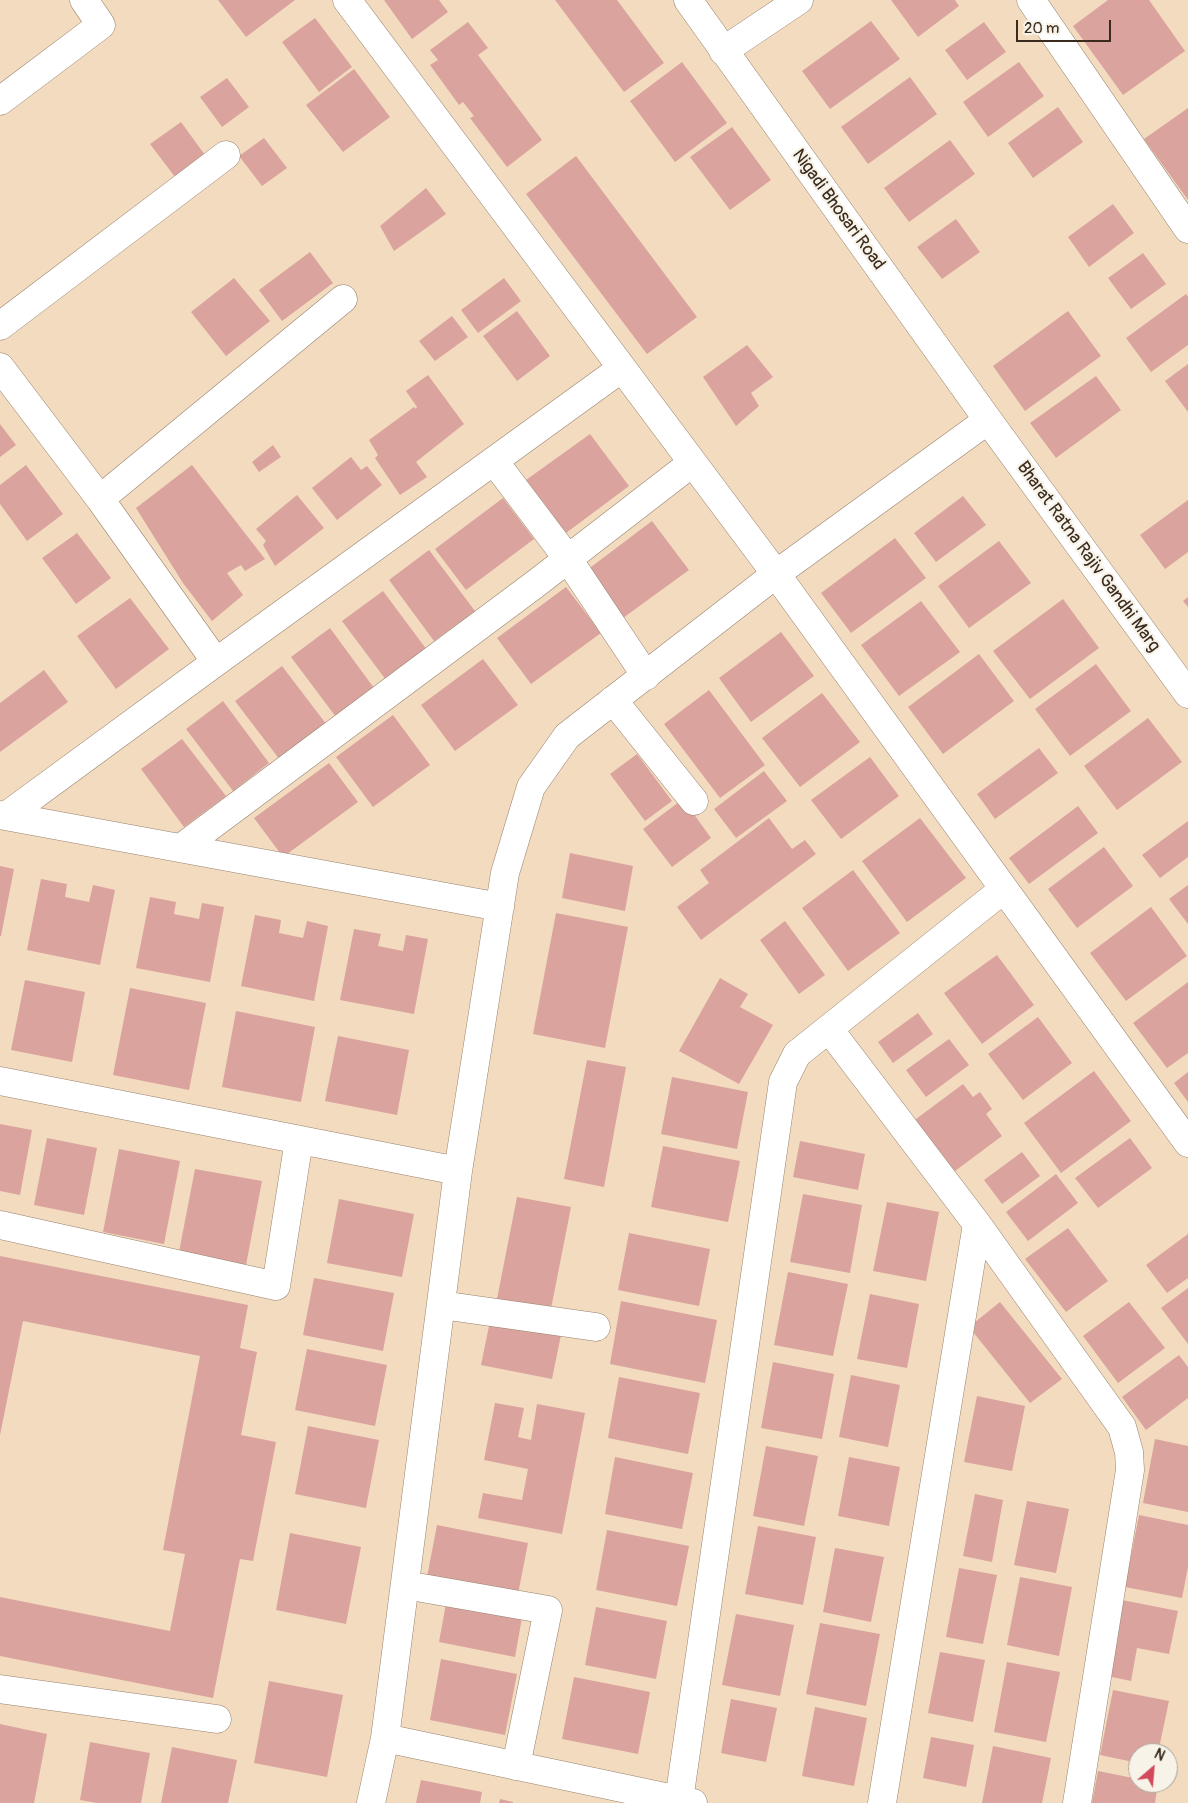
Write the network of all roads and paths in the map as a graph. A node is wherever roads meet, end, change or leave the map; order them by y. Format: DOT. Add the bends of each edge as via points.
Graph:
graph roads {
  1 [pos="84,0"];
  2 [pos="347,0"];
  3 [pos="688,0"];
  4 [pos="799,0"];
  5 [pos="1031,0"];
  6 [pos="723,51"];
  7 [pos="0,101"];
  8 [pos="226,155"];
  9 [pos="1188,229"];
  10 [pos="343,300"];
  11 [pos="0,326"];
  12 [pos="0,367"];
  13 [pos="622,368"];
  14 [pos="988,420"];
  15 [pos="494,460"];
  16 [pos="692,463"];
  17 [pos="100,499"];
  18 [pos="568,559"];
  19 [pos="776,574"];
  20 [pos="216,662"];
  21 [pos="646,676"];
  22 [pos="1184,680"];
  23 [pos="613,700"];
  24 [pos="694,801"];
  25 [pos="3,815"];
  26 [pos="181,848"];
  27 [pos="1004,889"];
  28 [pos="500,907"];
  29 [pos="828,1029"];
  30 [pos="0,1082"];
  31 [pos="299,1140"];
  32 [pos="1188,1143"];
  33 [pos="458,1171"];
  34 [pos="0,1224"];
  35 [pos="977,1224"];
  36 [pos="441,1305"];
  37 [pos="596,1327"];
  38 [pos="405,1585"];
  39 [pos="0,1689"];
  40 [pos="216,1719"];
  41 [pos="384,1738"];
  42 [pos="516,1766"];
  43 [pos="686,1802"];
  44 [pos="372,1803"];
  45 [pos="882,1803"];
  46 [pos="1077,1803"];
  1 -- 7 [label="street" via="101,25"];
  2 -- 13 [label="street"];
  3 -- 6 [label="street, Nigadi Bhosari Road"];
  4 -- 6 [label="street"];
  5 -- 9 [label="street"];
  6 -- 14 [label="street, Nigadi Bhosari Road"];
  8 -- 11 [label="street"];
  10 -- 17 [label="street"];
  12 -- 17 [label="street"];
  13 -- 15 [label="street"];
  13 -- 16 [label="street"];
  14 -- 19 [label="street"];
  14 -- 22 [label="street, Bharat Ratna Rajiv Gandhi Marg"];
  15 -- 18 [label="street"];
  15 -- 20 [label="street"];
  16 -- 18 [label="street"];
  16 -- 19 [label="street"];
  17 -- 20 [label="street"];
  18 -- 21 [label="street"];
  18 -- 26 [label="street"];
  19 -- 21 [label="street"];
  19 -- 27 [label="street"];
  20 -- 25 [label="street"];
  21 -- 23 [label="street"];
  23 -- 24 [label="street"];
  23 -- 28 [label="street" via="567,736 531,787 505,873"];
  25 -- 26 [label="street"];
  26 -- 28 [label="street"];
  27 -- 29 [label="street"];
  27 -- 32 [label="street"];
  28 -- 33 [label="street"];
  29 -- 35 [label="street"];
  29 -- 43 [label="street" via="797,1054 783,1082"];
  30 -- 31 [label="street"];
  31 -- 33 [label="street"];
  31 -- 34 [label="street" via="276,1286"];
  33 -- 36 [label="street"];
  35 -- 45 [label="street"];
  35 -- 46 [label="street" via="1122,1426 1129,1452 1130,1470"];
  36 -- 37 [label="street"];
  36 -- 38 [label="street"];
  38 -- 41 [label="street"];
  38 -- 42 [label="street" via="548,1610"];
  39 -- 40 [label="street"];
  41 -- 42 [label="street"];
  41 -- 44 [label="street"];
  42 -- 43 [label="street"];
}
